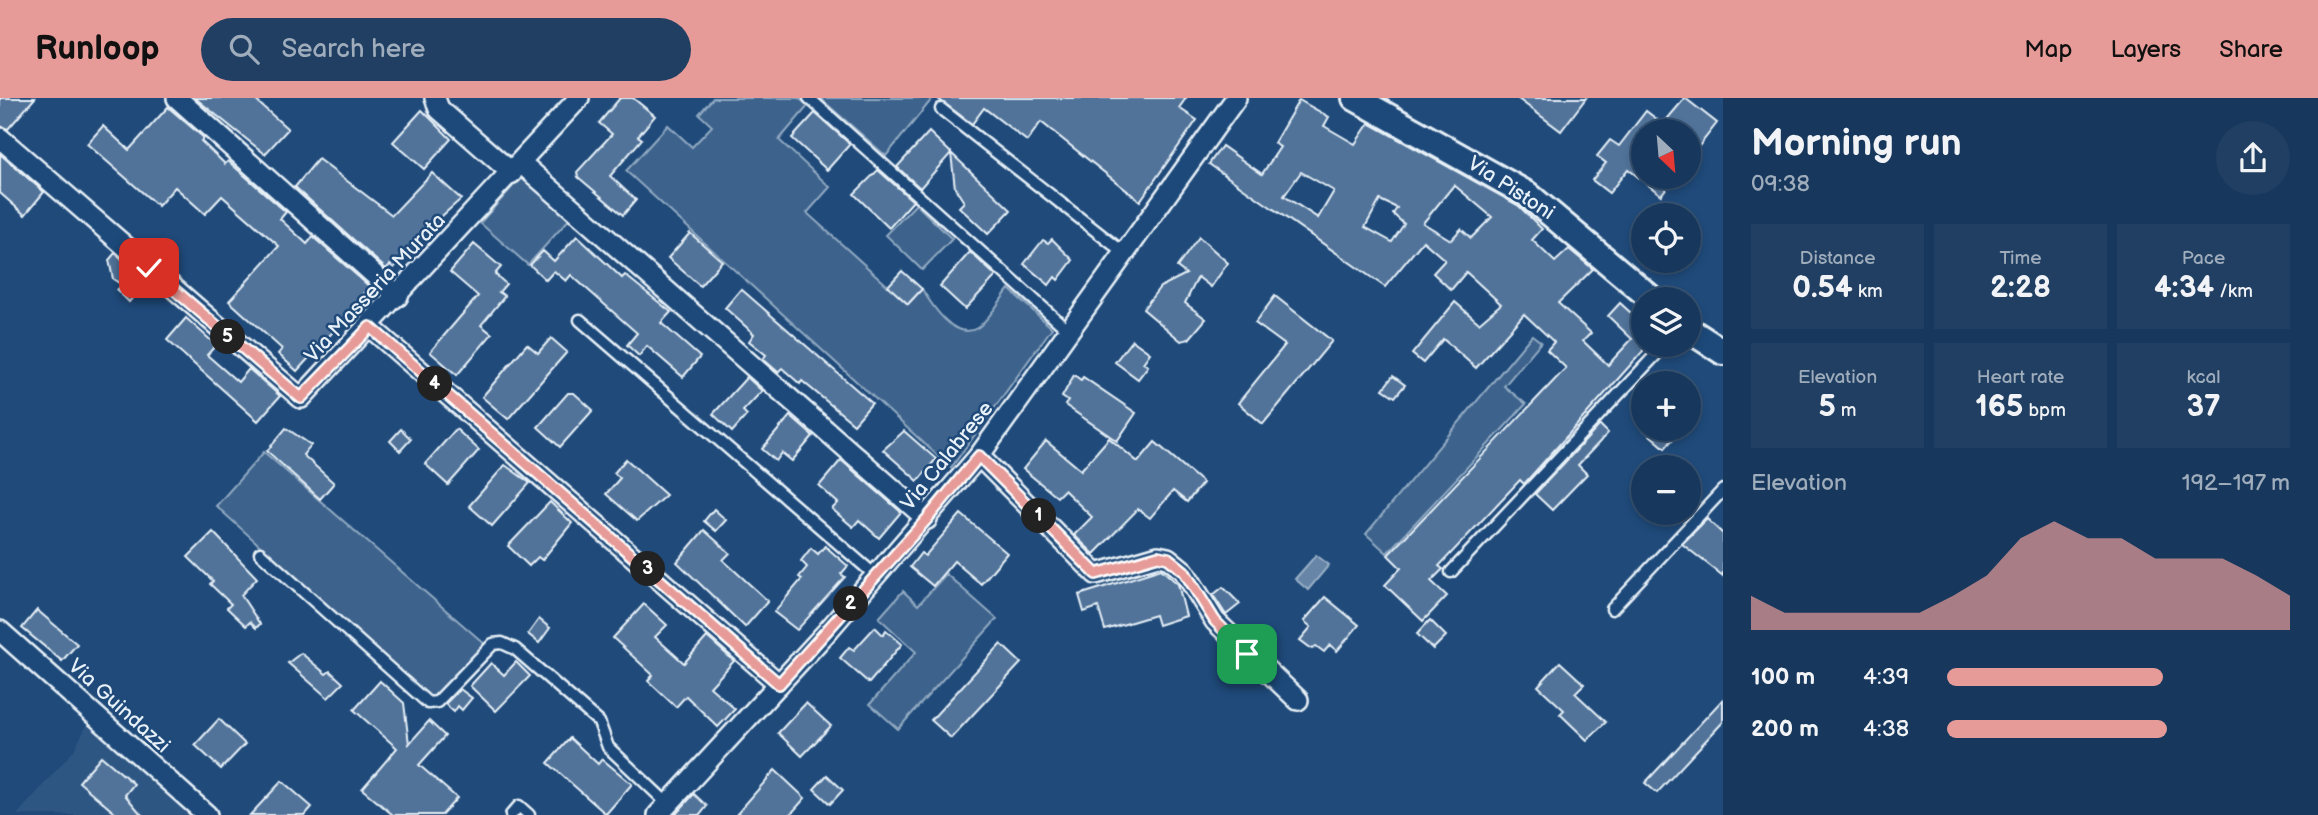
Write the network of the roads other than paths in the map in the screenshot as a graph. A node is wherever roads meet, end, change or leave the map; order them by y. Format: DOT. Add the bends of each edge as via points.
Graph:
graph roads {
  1 [pos="177,98"];
  2 [pos="435,98"];
  3 [pos="579,98"];
  4 [pos="809,98"];
  5 [pos="1236,98"];
  6 [pos="1355,98"];
  7 [pos="941,109"];
  8 [pos="0,138"];
  9 [pos="517,168"];
  10 [pos="1125,253"];
  11 [pos="1638,287"];
  12 [pos="398,296"];
  13 [pos="580,320"];
  14 [pos="370,327"];
  15 [pos="1069,331"];
  16 [pos="1701,338"];
  17 [pos="1723,352"];
  18 [pos="1654,357"];
  19 [pos="979,456"];
  20 [pos="1723,490"];
  21 [pos="927,519"];
  22 [pos="260,553"];
  23 [pos="1451,572"];
  24 [pos="876,577"];
  25 [pos="1612,609"];
  26 [pos="0,631"];
  27 [pos="779,684"];
  28 [pos="1298,700"];
  29 [pos="663,810"];
  30 [pos="207,815"];
  31 [pos="511,815"];
  32 [pos="528,815"];
  1 -- 12 [label="street"];
  2 -- 9 [label="street" via="439,109"];
  3 -- 9 [label="street, Via Masseria Murata"];
  4 -- 15 [label="lane"];
  5 -- 10 [label="street, Via Calabrese"];
  6 -- 11 [label="street, Via Pistoni" via="1527,194"];
  7 -- 10 [label="lane"];
  8 -- 14 [label="street, Via Masseria Murata" via="298,397 305,397"];
  9 -- 12 [label="street, Via Masseria Murata"];
  9 -- 21 [label="street"];
  10 -- 15 [label="street, Via Calabrese"];
  12 -- 14 [label="street, Via Masseria Murata"];
  13 -- 24 [label="lane"];
  14 -- 27 [label="street"];
  15 -- 19 [label="street, Via Calabrese"];
  16 -- 17 [label="street"];
  18 -- 23 [label="lane"];
  19 -- 21 [label="street, Via Calabrese"];
  19 -- 28 [label="street" via="1096,574 1158,556 1178,565 1215,621"];
  20 -- 25 [label="lane"];
  21 -- 24 [label="street, Via Calabrese"];
  22 -- 29 [label="lane" via="428,703 437,702 494,645 515,649 599,722 608,747"];
  24 -- 27 [label="street, Via Calabrese"];
  26 -- 30 [label="street, Via Guindazzi"];
  27 -- 29 [label="street, Via Calabrese"];
  31 -- 32 [label="lane" via="519,806"];
}
